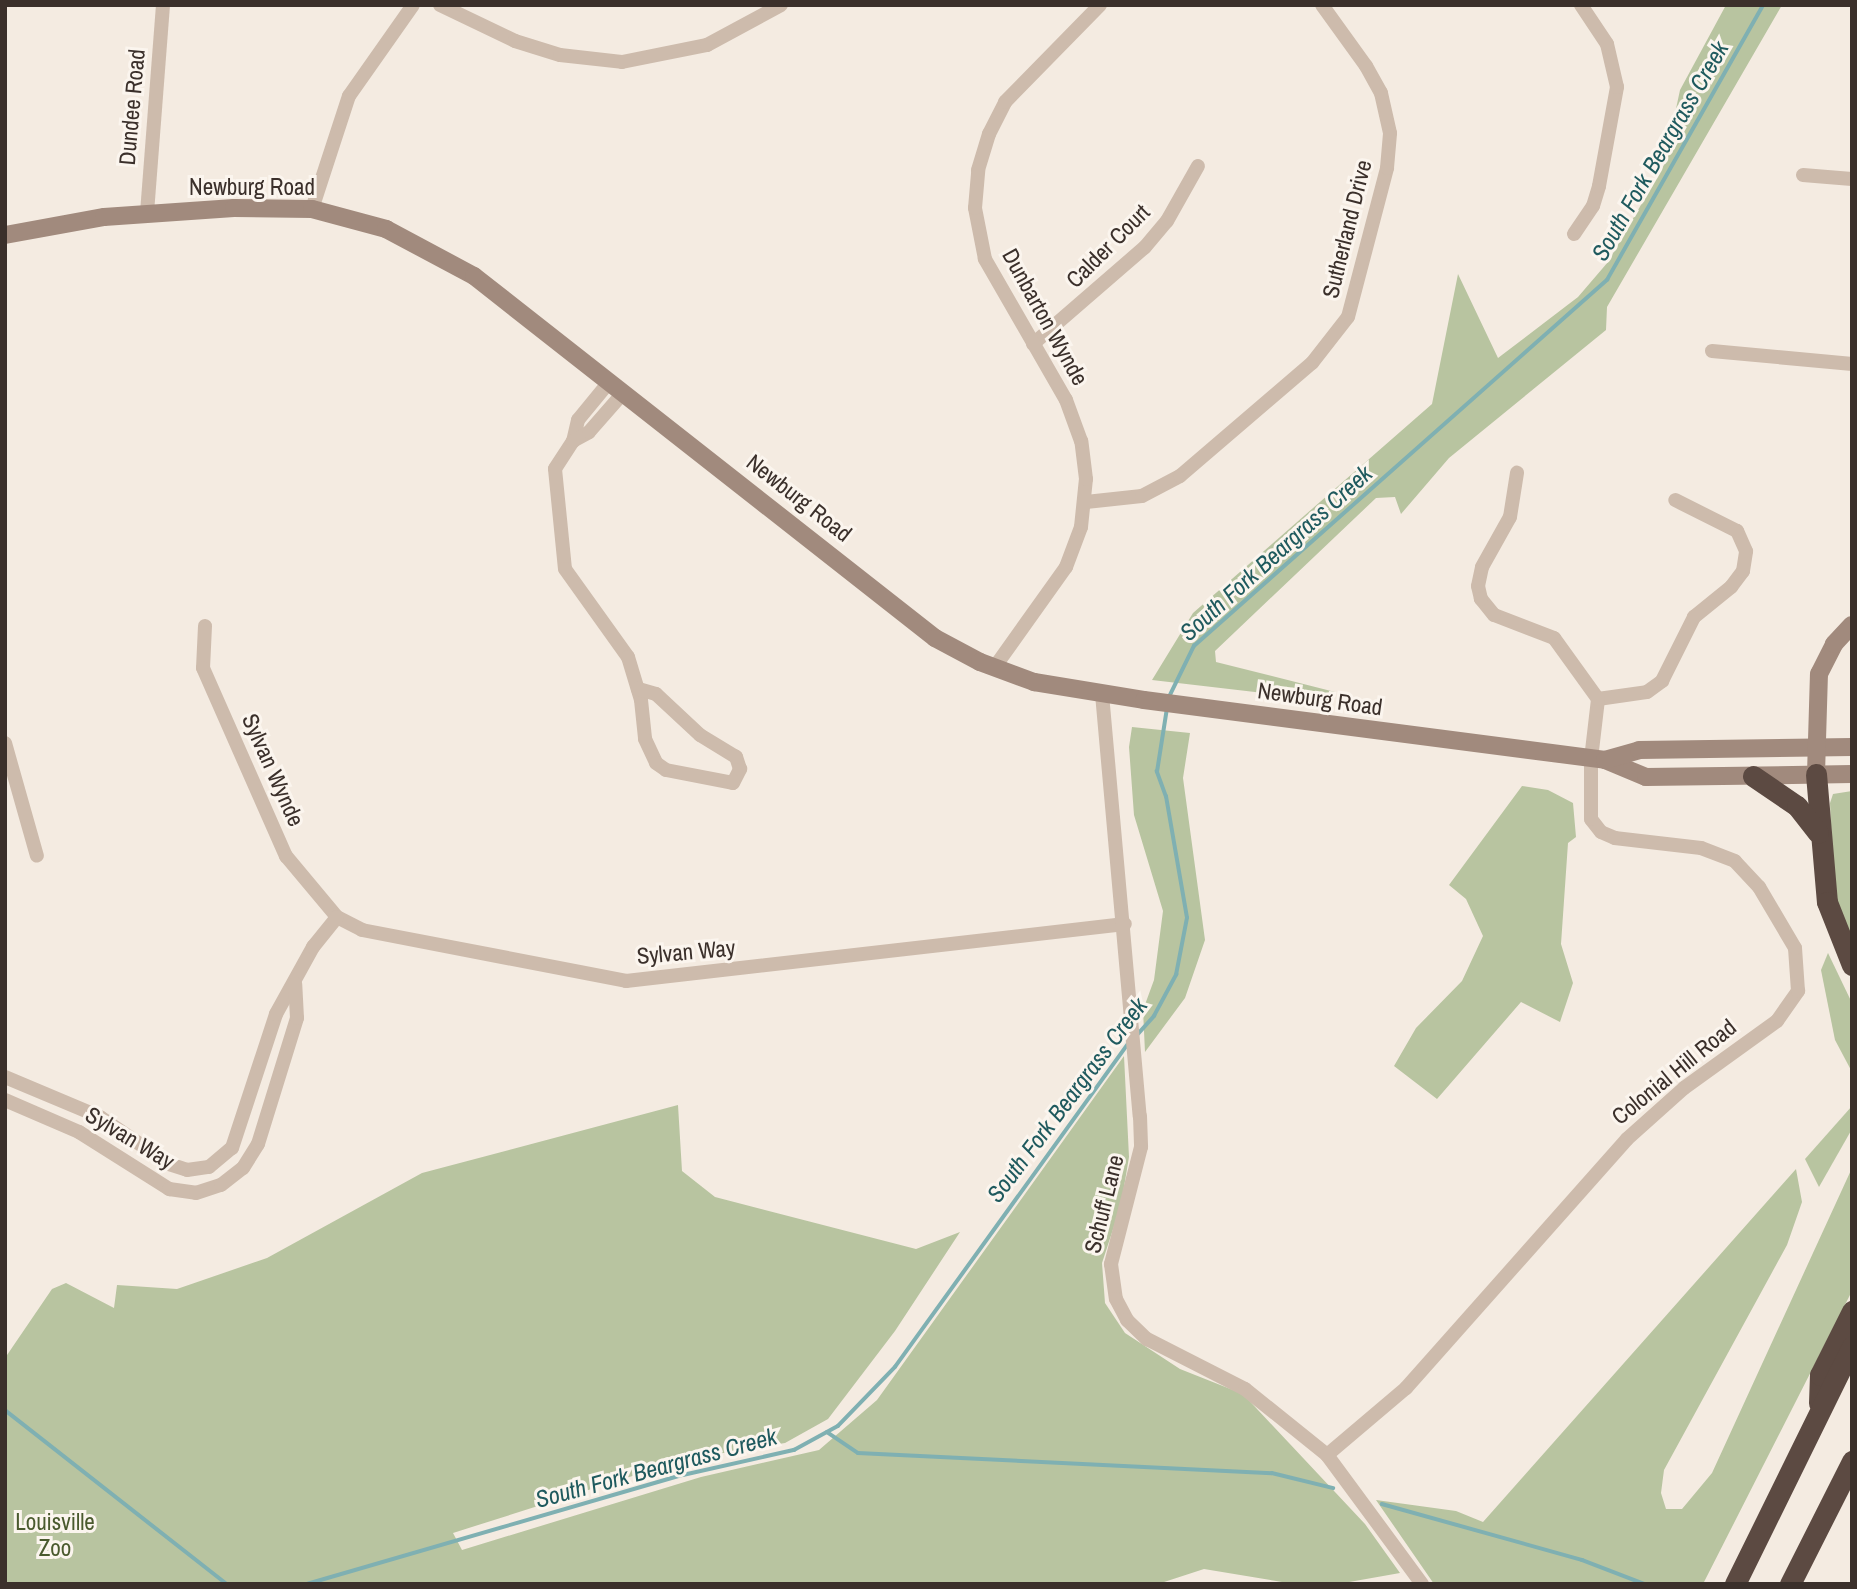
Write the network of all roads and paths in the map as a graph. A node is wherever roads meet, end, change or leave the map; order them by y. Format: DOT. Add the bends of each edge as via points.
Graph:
graph roads {
  1 [pos="163,5"];
  2 [pos="413,5"];
  3 [pos="440,5"];
  4 [pos="781,5"];
  5 [pos="1100,5"];
  6 [pos="1322,5"];
  7 [pos="1581,5"];
  8 [pos="1198,166"];
  9 [pos="1803,175"];
  10 [pos="1852,179"];
  11 [pos="312,209"];
  12 [pos="147,213"];
  13 [pos="1574,234"];
  14 [pos="5,235"];
  15 [pos="1033,344"];
  16 [pos="1712,351"];
  17 [pos="1852,364"];
  18 [pos="617,386"];
  19 [pos="1517,473"];
  20 [pos="1675,500"];
  21 [pos="1086,502"];
  22 [pos="1852,625"];
  23 [pos="205,626"];
  24 [pos="994,668"];
  25 [pos="638,689"];
  26 [pos="1102,694"];
  27 [pos="1598,699"];
  28 [pos="5,743"];
  29 [pos="1815,746"];
  30 [pos="1852,747"];
  31 [pos="1598,759"];
  32 [pos="1816,774"];
  33 [pos="1852,774"];
  34 [pos="1753,776"];
  35 [pos="1818,833"];
  36 [pos="37,856"];
  37 [pos="337,916"];
  38 [pos="1125,924"];
  39 [pos="1852,965"];
  40 [pos="295,984"];
  41 [pos="5,1077"];
  42 [pos="5,1100"];
  43 [pos="153,1154"];
  44 [pos="141,1171"];
  45 [pos="1852,1311"];
  46 [pos="1852,1346"];
  47 [pos="1819,1412"];
  48 [pos="1327,1455"];
  49 [pos="1852,1461"];
  50 [pos="1422,1584"];
  51 [pos="1735,1584"];
  52 [pos="1790,1584"];
  1 -- 12 [label="street, Dundee Road"];
  2 -- 11 [label="street" via="349,96"];
  3 -- 4 [label="street" via="515,41 560,55 622,62 707,45"];
  5 -- 15 [label="street, Dunbarton Wynde" via="1016,87 996,117 978,170 975,208 982,250"];
  6 -- 21 [label="street, Sutherland Drive" via="1381,93 1390,133 1387,168 1348,317 1312,363 1180,477 1142,496"];
  7 -- 13 [label="street" via="1607,44 1617,87 1599,186"];
  8 -- 15 [label="street, Calder Court" via="1167,221 1145,247"];
  9 -- 10 [label="street"];
  11 -- 12 [label="main road, Newburg Road"];
  11 -- 18 [label="main road, Newburg Road" via="386,229 427,247 474,276"];
  12 -- 14 [label="main road, Newburg Road"];
  15 -- 21 [label="street, Dunbarton Wynde" via="1076,425"];
  16 -- 17 [label="street"];
  18 -- 24 [label="main road, Newburg Road" via="934,638"];
  18 -- 25 [label="street" via="578,420 554,480 565,569 628,657"];
  19 -- 27 [label="street" via="1510,517 1478,576 1481,599 1494,615 1553,638"];
  20 -- 27 [label="street" via="1737,531 1746,551 1743,571 1694,617 1662,681 1647,692"];
  21 -- 24 [label="street, Dunbarton Wynde" via="1066,567"];
  22 -- 29 [label="main road" via="1834,644 1819,674"];
  23 -- 37 [label="street, Sylvan Wynde" via="200,649 203,668 286,856"];
  24 -- 26 [label="main road, Newburg Road" via="1034,682"];
  25 -- 25 [label="street" via="645,739 656,763 666,770 733,783 740,769 736,757 700,736 656,694"];
  26 -- 31 [label="main road, Newburg Road"];
  26 -- 38 [label="street, Schuff Lane"];
  27 -- 31 [label="street, Colonial Hill Road"];
  28 -- 36 [label="street"];
  29 -- 30 [label="main road, Newburg Road"];
  29 -- 31 [label="main road, Newburg Road" via="1639,750"];
  29 -- 32 [label="main road"];
  31 -- 34 [label="main road, Newburg Road" via="1646,777"];
  31 -- 48 [label="street, Colonial Hill Road" via="1589,810 1596,827 1615,838 1701,848 1735,861 1759,887 1795,948 1798,991 1777,1021 1693,1081 1633,1133 1406,1388"];
  32 -- 33 [label="main road, Newburg Road"];
  32 -- 34 [label="main road, Newburg Road"];
  32 -- 35 [label="highway"];
  34 -- 35 [label="highway" via="1797,806"];
  35 -- 39 [label="highway" via="1831,921"];
  37 -- 38 [label="street, Sylvan Way" via="362,930 403,941 626,981"];
  37 -- 40 [label="street, Sylvan Way" via="313,947"];
  38 -- 48 [label="street, Schuff Lane" via="1141,1147 1111,1276 1121,1310 1147,1339 1245,1389"];
  40 -- 43 [label="street, Sylvan Way" via="276,1014 232,1148 199,1170 169,1164"];
  40 -- 44 [label="street, Sylvan Way" via="297,1018 250,1160 221,1185 197,1193 169,1189"];
  41 -- 43 [label="street, Sylvan Way" via="100,1117"];
  42 -- 44 [label="street, Sylvan Way" via="79,1132"];
  43 -- 44 [label="street"];
  45 -- 47 [label="highway" via="1820,1376"];
  46 -- 47 [label="highway"];
  47 -- 51 [label="highway"];
  48 -- 50 [label="street, Schuff Lane"];
  49 -- 52 [label="highway"];
}
